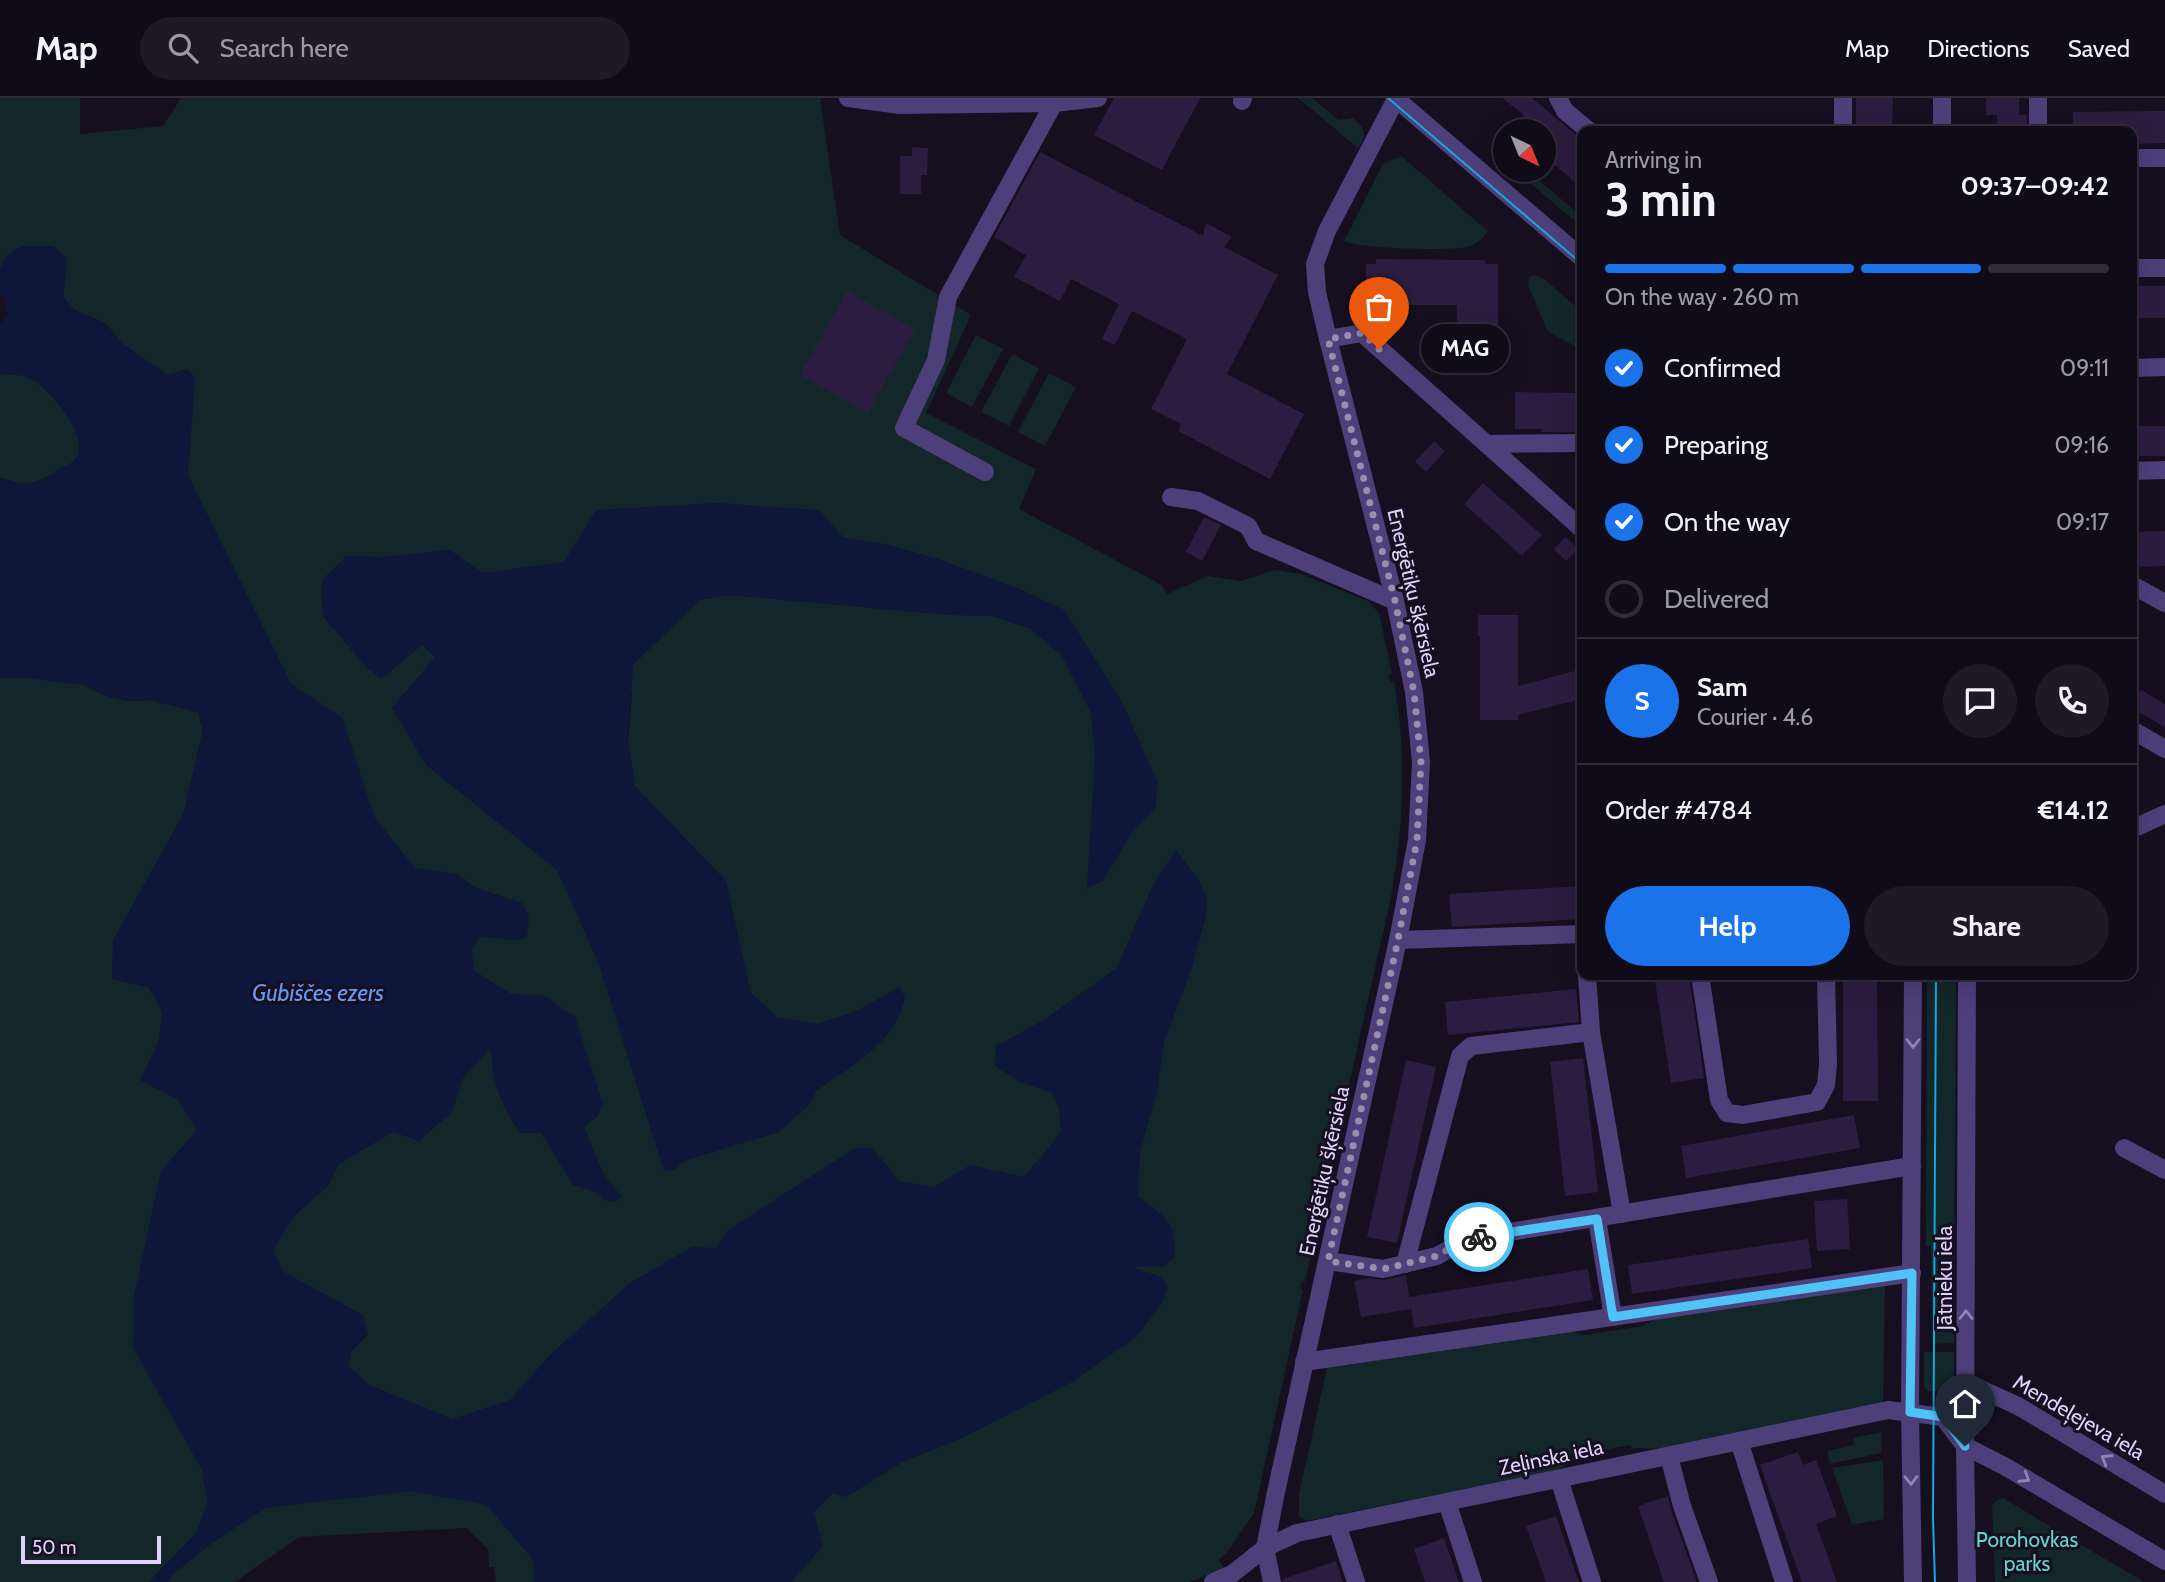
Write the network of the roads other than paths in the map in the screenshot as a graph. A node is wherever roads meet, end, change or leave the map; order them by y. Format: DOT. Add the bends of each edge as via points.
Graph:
graph roads {
  1 [pos="848,98"];
  2 [pos="1098,98"];
  3 [pos="1395,98"];
  4 [pos="1558,98"];
  5 [pos="1843,98"];
  6 [pos="1942,98"];
  7 [pos="2038,98"];
  8 [pos="899,102"];
  9 [pos="1054,103"];
  10 [pos="1583,126"];
  11 [pos="1843,126"];
  12 [pos="1942,126"];
  13 [pos="2038,126"];
  14 [pos="2137,158"];
  15 [pos="2165,158"];
  16 [pos="1577,254"];
  17 [pos="2137,268"];
  18 [pos="2165,268"];
  19 [pos="1328,339"];
  20 [pos="2165,367"];
  21 [pos="2137,368"];
  22 [pos="1577,443"];
  23 [pos="1487,444"];
  24 [pos="2165,470"];
  25 [pos="2137,471"];
  26 [pos="985,472"];
  27 [pos="1171,497"];
  28 [pos="1577,525"];
  29 [pos="2137,588"];
  30 [pos="1395,601"];
  31 [pos="2165,603"];
  32 [pos="2137,733"];
  33 [pos="2165,749"];
  34 [pos="2165,814"];
  35 [pos="2137,827"];
  36 [pos="1577,934"];
  37 [pos="1398,940"];
  38 [pos="1587,980"];
  39 [pos="1701,980"];
  40 [pos="1825,980"];
  41 [pos="1913,980"];
  42 [pos="1967,980"];
  43 [pos="1591,1032"];
  44 [pos="2124,1148"];
  45 [pos="1912,1166"];
  46 [pos="2165,1170"];
  47 [pos="1622,1214"];
  48 [pos="1597,1219"];
  49 [pos="1328,1261"];
  50 [pos="1405,1264"];
  51 [pos="1912,1273"];
  52 [pos="1613,1317"];
  53 [pos="1304,1362"];
  54 [pos="1967,1383"];
  55 [pos="1910,1412"];
  56 [pos="1944,1417"];
  57 [pos="1739,1441"];
  58 [pos="1965,1446"];
  59 [pos="1670,1456"];
  60 [pos="1559,1479"];
  61 [pos="2165,1494"];
  62 [pos="1447,1502"];
  63 [pos="1337,1524"];
  64 [pos="1265,1548"];
  65 [pos="2165,1561"];
  66 [pos="1213,1582"];
  67 [pos="1272,1582"];
  68 [pos="1356,1582"];
  69 [pos="1473,1582"];
  70 [pos="1592,1582"];
  71 [pos="1709,1582"];
  72 [pos="1784,1582"];
  73 [pos="1913,1582"];
  74 [pos="1967,1582"];
  1 -- 8 [label="street"];
  2 -- 9 [label="street"];
  3 -- 16 [label="street"];
  3 -- 19 [label="street, Enerģētiķu šķērsiela" via="1327,231 1315,264"];
  4 -- 10 [label="street"];
  5 -- 11 [label="street"];
  6 -- 12 [label="street"];
  7 -- 13 [label="street"];
  8 -- 9 [label="street"];
  9 -- 26 [label="street" via="948,297 936,360 904,428"];
  14 -- 15 [label="street"];
  17 -- 18 [label="street"];
  19 -- 23 [label="street" via="1362,333"];
  19 -- 30 [label="street, Enerģētiķu šķērsiela"];
  20 -- 21 [label="street"];
  22 -- 23 [label="street"];
  23 -- 28 [label="street"];
  24 -- 25 [label="street"];
  27 -- 30 [label="street" via="1198,501 1248,526 1256,541"];
  29 -- 31 [label="street"];
  30 -- 37 [label="street, Enerģētiķu šķērsiela" via="1414,692 1421,762 1417,840"];
  32 -- 33 [label="street"];
  34 -- 35 [label="street"];
  36 -- 37 [label="street"];
  37 -- 49 [label="street, Enerģētiķu šķērsiela"];
  38 -- 43 [label="street"];
  39 -- 40 [label="street" via="1718,1100 1727,1113 1743,1115 1817,1102 1827,1074"];
  41 -- 45 [label="street, Jātnieku iela, one-way"];
  54 -- 42 [label="street, Jātnieku iela, one-way"];
  43 -- 47 [label="street"];
  43 -- 50 [label="street" via="1471,1046 1461,1056"];
  44 -- 46 [label="street"];
  45 -- 47 [label="street"];
  45 -- 51 [label="street, Jātnieku iela"];
  47 -- 48 [label="street"];
  48 -- 50 [label="street" via="1466,1239 1437,1256"];
  48 -- 52 [label="street"];
  49 -- 50 [label="street" via="1383,1269"];
  49 -- 53 [label="street, Enerģētiķu šķērsiela"];
  51 -- 52 [label="street"];
  51 -- 55 [label="street, Jātnieku iela"];
  52 -- 53 [label="street"];
  53 -- 64 [label="street, Enerģētiķu šķērsiela"];
  54 -- 56 [label="street"];
  54 -- 58 [label="street, Jātnieku iela"];
  61 -- 54 [label="street, Mendeļejeva iela, one-way" via="2018,1406"];
  55 -- 56 [label="street"];
  55 -- 57 [label="street, Zeļinska iela" via="1888,1410"];
  55 -- 73 [label="street, Jātnieku iela, one-way"];
  56 -- 58 [label="street"];
  57 -- 59 [label="street, Zeļinska iela"];
  57 -- 72 [label="street"];
  58 -- 65 [label="street, one-way"];
  58 -- 74 [label="street, Jātnieku iela"];
  59 -- 60 [label="street, Zeļinska iela"];
  59 -- 71 [label="street"];
  60 -- 62 [label="street, Zeļinska iela"];
  60 -- 70 [label="street"];
  62 -- 63 [label="street, Zeļinska iela"];
  62 -- 69 [label="street"];
  63 -- 64 [label="street, Zeļinska iela" via="1297,1533"];
  63 -- 68 [label="street"];
  64 -- 66 [label="street, Zeļinska iela" via="1232,1574"];
  64 -- 67 [label="street"];
}
